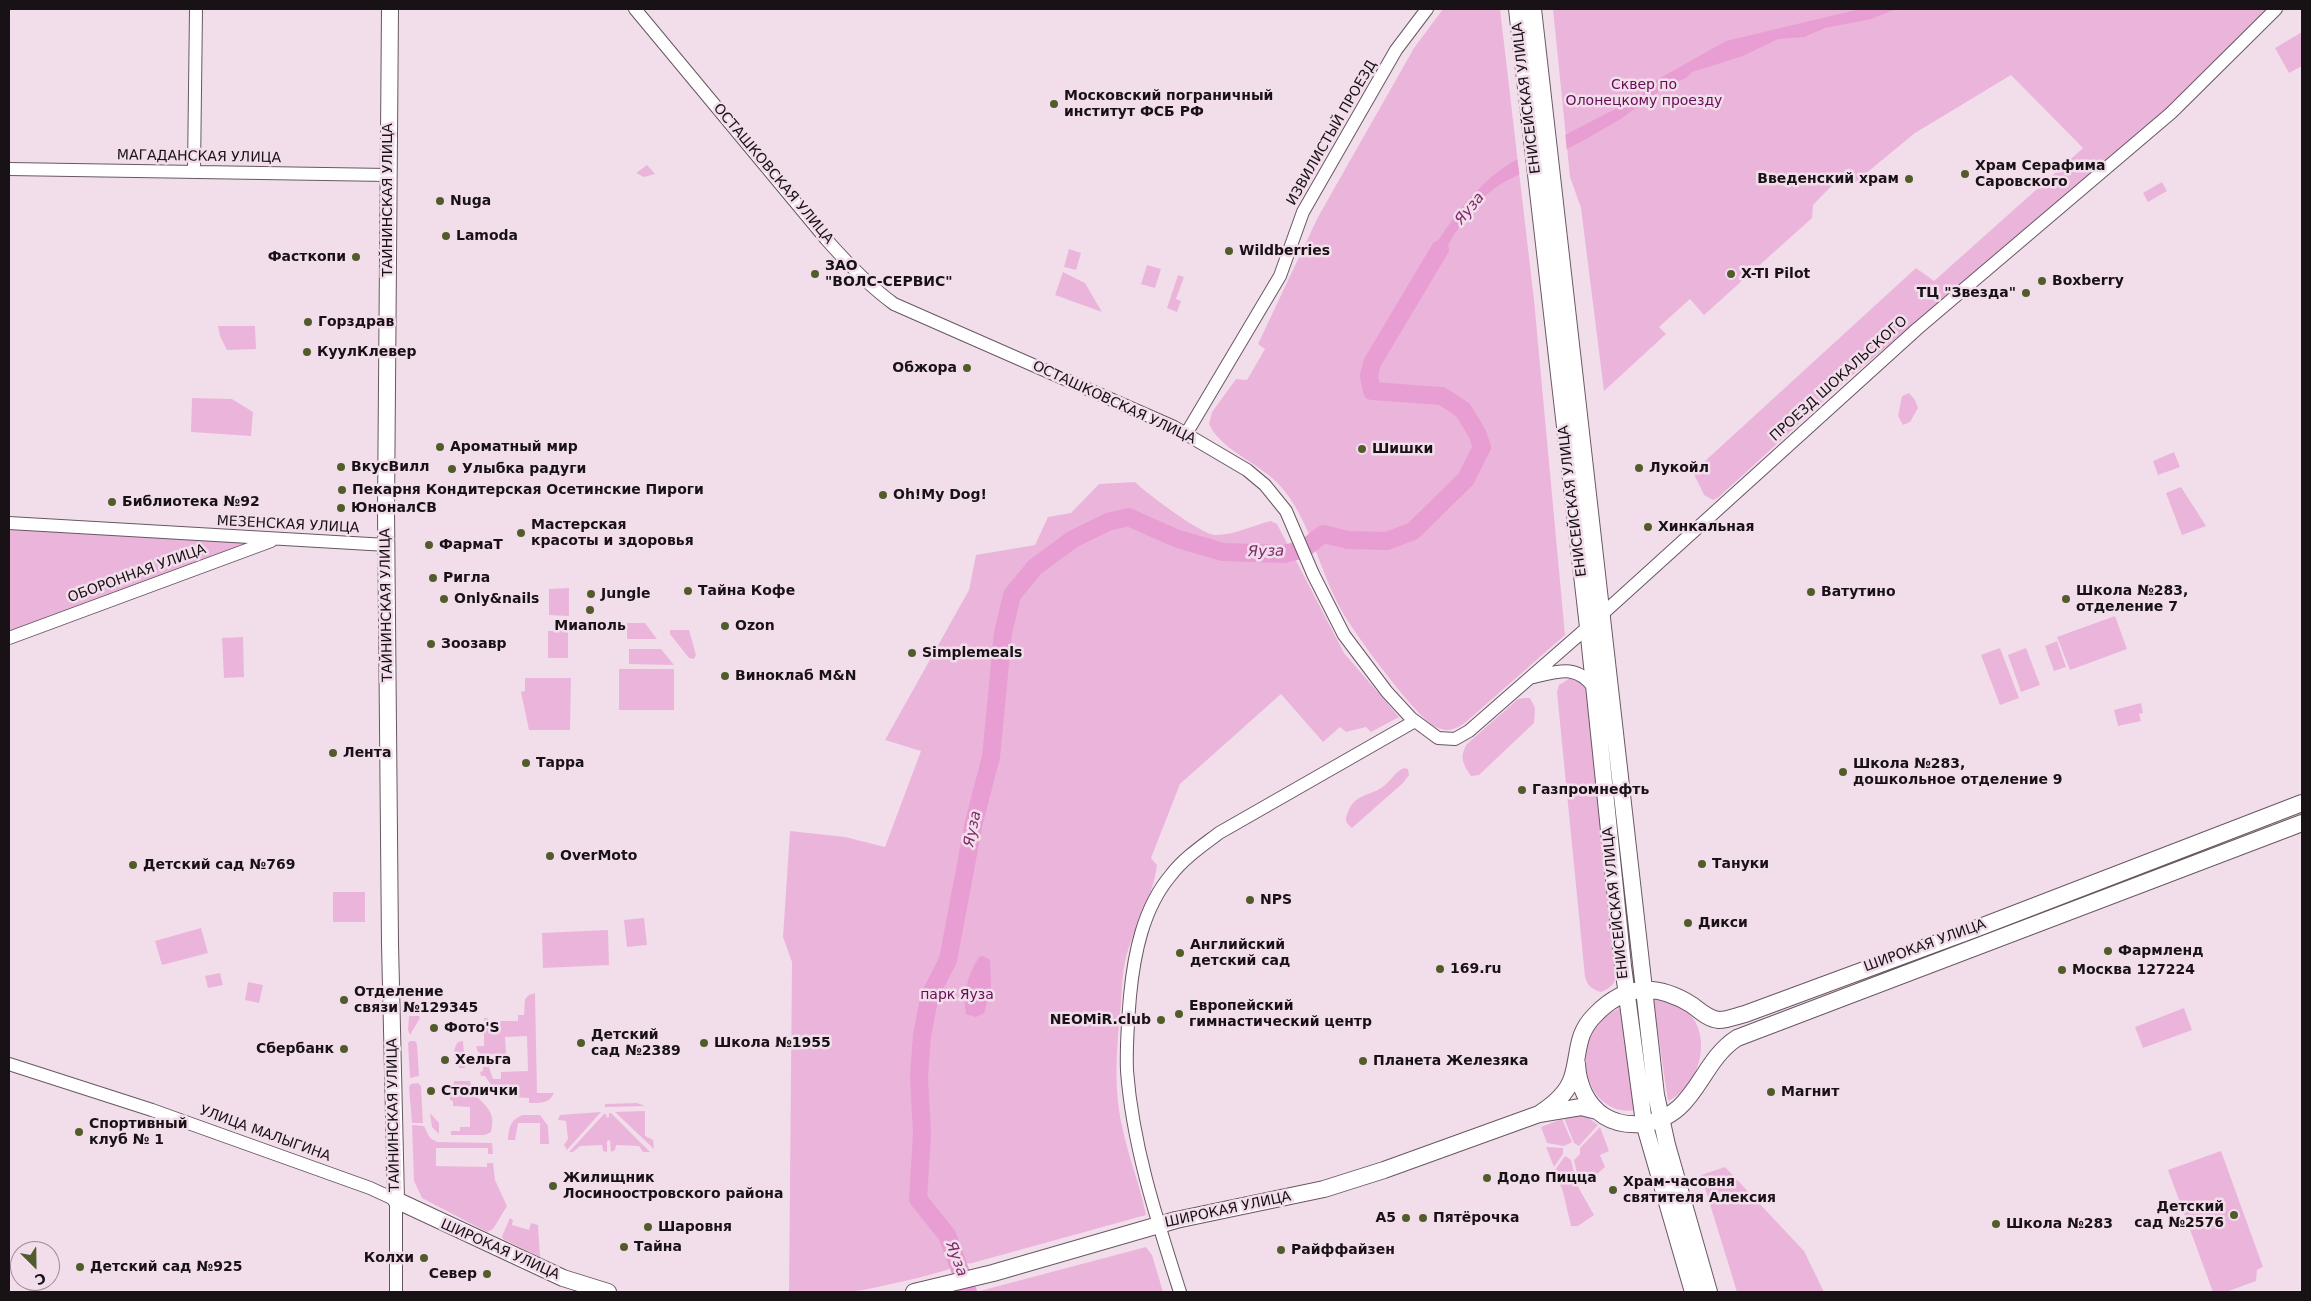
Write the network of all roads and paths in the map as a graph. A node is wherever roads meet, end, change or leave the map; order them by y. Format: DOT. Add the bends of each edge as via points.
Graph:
graph roads {
  1 [pos="196,9"];
  2 [pos="390,9"];
  3 [pos="635,9"];
  4 [pos="1427,9"];
  5 [pos="1517,9"];
  6 [pos="1533,9"];
  7 [pos="2276,9"];
  8 [pos="9,169"];
  9 [pos="194,171"];
  10 [pos="388,175"];
  11 [pos="1186,434"];
  12 [pos="9,523"];
  13 [pos="276,539"];
  14 [pos="386,545"];
  15 [pos="1603,613"];
  16 [pos="1588,627"];
  17 [pos="1606,636"];
  18 [pos="9,638"];
  19 [pos="1531,677"];
  20 [pos="1594,688"];
  21 [pos="1415,721"];
  22 [pos="1617,751"];
  23 [pos="1600,753"];
  24 [pos="2302,803"];
  25 [pos="2302,823"];
  26 [pos="2117,875"];
  27 [pos="2123,891"];
  28 [pos="1885,961"];
  29 [pos="1892,978"];
  30 [pos="1643,989"];
  31 [pos="1626,993"];
  32 [pos="1576,1054"];
  33 [pos="9,1064"];
  34 [pos="1597,1111"];
  35 [pos="1539,1114"];
  36 [pos="1660,1118"];
  37 [pos="1644,1123"];
  38 [pos="396,1200"];
  39 [pos="1159,1225"];
  40 [pos="920,1291"];
  41 [pos="396,1292"];
  42 [pos="608,1292"];
  43 [pos="1180,1292"];
  44 [pos="1693,1292"];
  45 [pos="1709,1292"];
  1 -- 9 [label="street"];
  2 -- 10 [label="main road, ТАЙНИНСКАЯ УЛИЦА"];
  3 -- 11 [label="street, ОСТАШКОВСКАЯ УЛИЦА" via="826,238 858,275 878,292 894,304"];
  4 -- 11 [label="street, ИЗВИЛИСТЫЙ ПРОЕЗД" via="1396,50 1303,212 1280,276"];
  5 -- 16 [label="main road, ЕНИСЕЙСКАЯ УЛИЦА"];
  6 -- 15 [label="main road, ЕНИСЕЙСКАЯ УЛИЦА"];
  7 -- 15 [label="street, ПРОЕЗД ШОКАЛЬСКОГО" via="2171,113 1917,329"];
  8 -- 9 [label="street, МАГАДАНСКАЯ УЛИЦА"];
  9 -- 10 [label="street, МАГАДАНСКАЯ УЛИЦА"];
  10 -- 14 [label="main road, ТАЙНИНСКАЯ УЛИЦА"];
  11 -- 21 [label="street, ОСТАШКОВСКАЯ УЛИЦА" via="1247,470 1277,498 1353,649"];
  12 -- 13 [label="street, МЕЗЕНСКАЯ УЛИЦА"];
  13 -- 14 [label="street, МЕЗЕНСКАЯ УЛИЦА"];
  13 -- 18 [label="street, ОБОРОННАЯ УЛИЦА"];
  14 -- 38 [label="main road, ТАЙНИНСКАЯ УЛИЦА"];
  15 -- 16 [label="street, ОСТАШКОВСКАЯ УЛИЦА"];
  15 -- 17 [label="main road, ЕНИСЕЙСКАЯ УЛИЦА"];
  16 -- 17 [label="street" via="1595,625"];
  16 -- 19 [label="street, ОСТАШКОВСКАЯ УЛИЦА"];
  16 -- 20 [label="main road, ЕНИСЕЙСКАЯ УЛИЦА"];
  17 -- 22 [label="main road, ЕНИСЕЙСКАЯ УЛИЦА"];
  19 -- 20 [label="street" via="1570,671 1579,673"];
  19 -- 21 [label="street, ОСТАШКОВСКАЯ УЛИЦА" via="1461,737 1438,738"];
  20 -- 23 [label="main road, ЕНИСЕЙСКАЯ УЛИЦА"];
  21 -- 39 [label="street" via="1219,833 1193,853 1158,893 1143,926 1132,970 1127,1070 1134,1126"];
  22 -- 23 [label="main road" via="1608,743"];
  22 -- 30 [label="main road, ЕНИСЕЙСКАЯ УЛИЦА"];
  23 -- 31 [label="main road, ЕНИСЕЙСКАЯ УЛИЦА"];
  24 -- 26 [label="main road, ШИРОКАЯ УЛИЦА"];
  25 -- 27 [label="main road, ШИРОКАЯ УЛИЦА"];
  26 -- 27 [label="main road" via="2124,875 2128,880 2128,887"];
  26 -- 28 [label="main road, ШИРОКАЯ УЛИЦА"];
  27 -- 29 [label="main road, ШИРОКАЯ УЛИЦА"];
  28 -- 29 [label="street" via="1880,966 1880,973 1885,978"];
  28 -- 30 [label="main road, ШИРОКАЯ УЛИЦА" via="1725,1019 1712,1018 1662,991"];
  29 -- 36 [label="main road, ШИРОКАЯ УЛИЦА" via="1737,1038 1716,1056 1686,1101 1673,1113"];
  30 -- 31 [label="main road, ШИРОКАЯ УЛИЦА"];
  30 -- 36 [label="main road"];
  31 -- 32 [label="main road, ШИРОКАЯ УЛИЦА" via="1611,1001 1584,1027"];
  31 -- 37 [label="main road"];
  32 -- 34 [label="main road" via="1581,1086"];
  32 -- 35 [label="main road, ШИРОКАЯ УЛИЦА" via="1572,1079 1564,1093"];
  33 -- 38 [label="street, УЛИЦА МАЛЫГИНА" via="269,1151"];
  34 -- 35 [label="main road" via="1581,1107"];
  34 -- 37 [label="main road, ШИРОКАЯ УЛИЦА" via="1610,1120 1630,1125"];
  35 -- 39 [label="main road, ШИРОКАЯ УЛИЦА" via="1324,1189"];
  36 -- 37 [label="main road, ШИРОКАЯ УЛИЦА"];
  36 -- 45 [label="main road"];
  37 -- 44 [label="main road"];
  38 -- 41 [label="street"];
  38 -- 42 [label="main road, ШИРОКАЯ УЛИЦА" via="562,1278"];
  39 -- 40 [label="main road, ШИРОКАЯ УЛИЦА"];
  39 -- 43 [label="street"];
}
